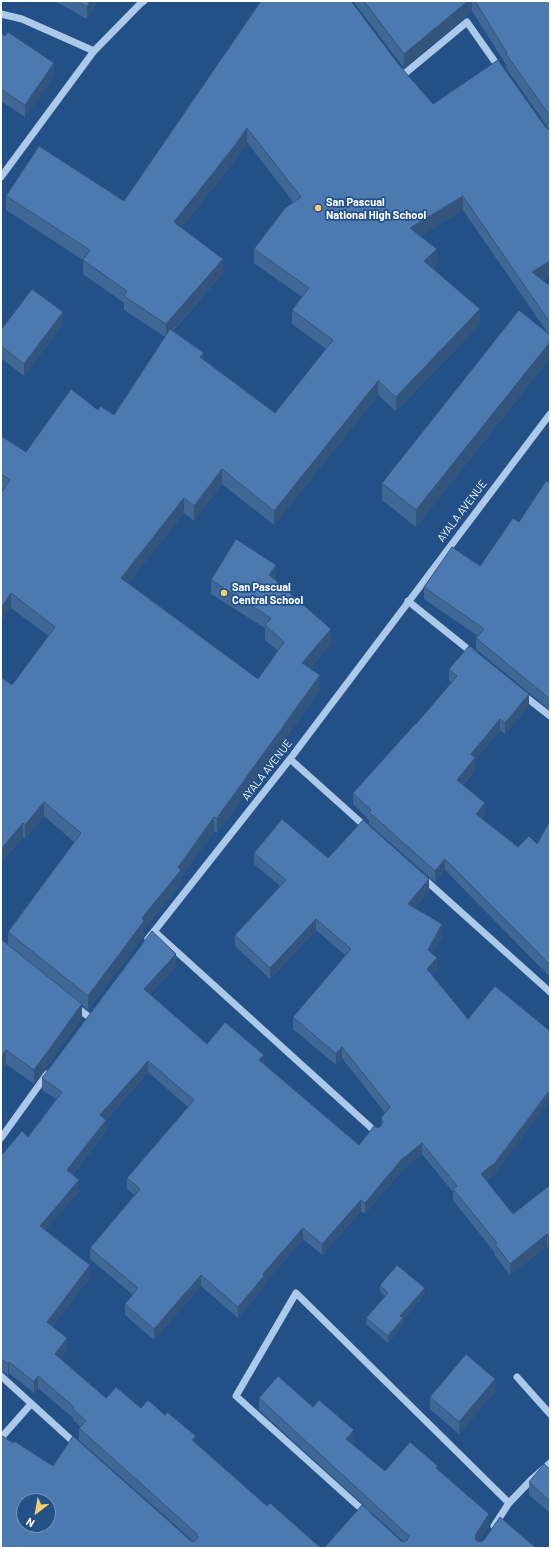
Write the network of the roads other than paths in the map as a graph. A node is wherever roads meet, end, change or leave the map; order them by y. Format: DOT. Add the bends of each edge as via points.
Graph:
graph roads {
  1 [pos="144,1"];
  2 [pos="1,14"];
  3 [pos="94,51"];
  4 [pos="394,62"];
  5 [pos="504,74"];
  6 [pos="1,177"];
  7 [pos="550,414"];
  8 [pos="408,601"];
  9 [pos="482,661"];
  10 [pos="519,691"];
  11 [pos="550,716"];
  12 [pos="290,759"];
  13 [pos="373,833"];
  14 [pos="414,870"];
  15 [pos="154,931"];
  16 [pos="144,943"];
  17 [pos="550,992"];
  18 [pos="71,1003"];
  19 [pos="84,1023"];
  20 [pos="52,1068"];
  21 [pos="378,1134"];
  22 [pos="1,1138"];
  23 [pos="1,1376"];
  24 [pos="517,1377"];
  25 [pos="31,1404"];
  26 [pos="550,1414"];
  27 [pos="1,1438"];
  28 [pos="83,1450"];
  29 [pos="550,1463"];
  30 [pos="509,1503"];
  31 [pos="375,1522"];
  32 [pos="488,1535"];
  1 -- 3 [label="street"];
  2 -- 3 [label="street" via="22,19"];
  3 -- 6 [label="street"];
  4 -- 5 [label="street" via="403,75 467,22"];
  7 -- 8 [label="street, AYALA AVENUE"];
  8 -- 9 [label="street"];
  8 -- 12 [label="street, AYALA AVENUE"];
  10 -- 11 [label="street"];
  12 -- 13 [label="street"];
  12 -- 15 [label="street, AYALA AVENUE"];
  14 -- 17 [label="street"];
  15 -- 16 [label="street, AYALA AVENUE"];
  15 -- 21 [label="street"];
  18 -- 19 [label="street" via="91,1014"];
  20 -- 22 [label="street"];
  23 -- 25 [label="street"];
  24 -- 26 [label="street"];
  25 -- 27 [label="street"];
  25 -- 28 [label="street"];
  29 -- 30 [label="street"];
  30 -- 31 [label="street" via="296,1293 236,1396"];
  30 -- 32 [label="street"];
}
